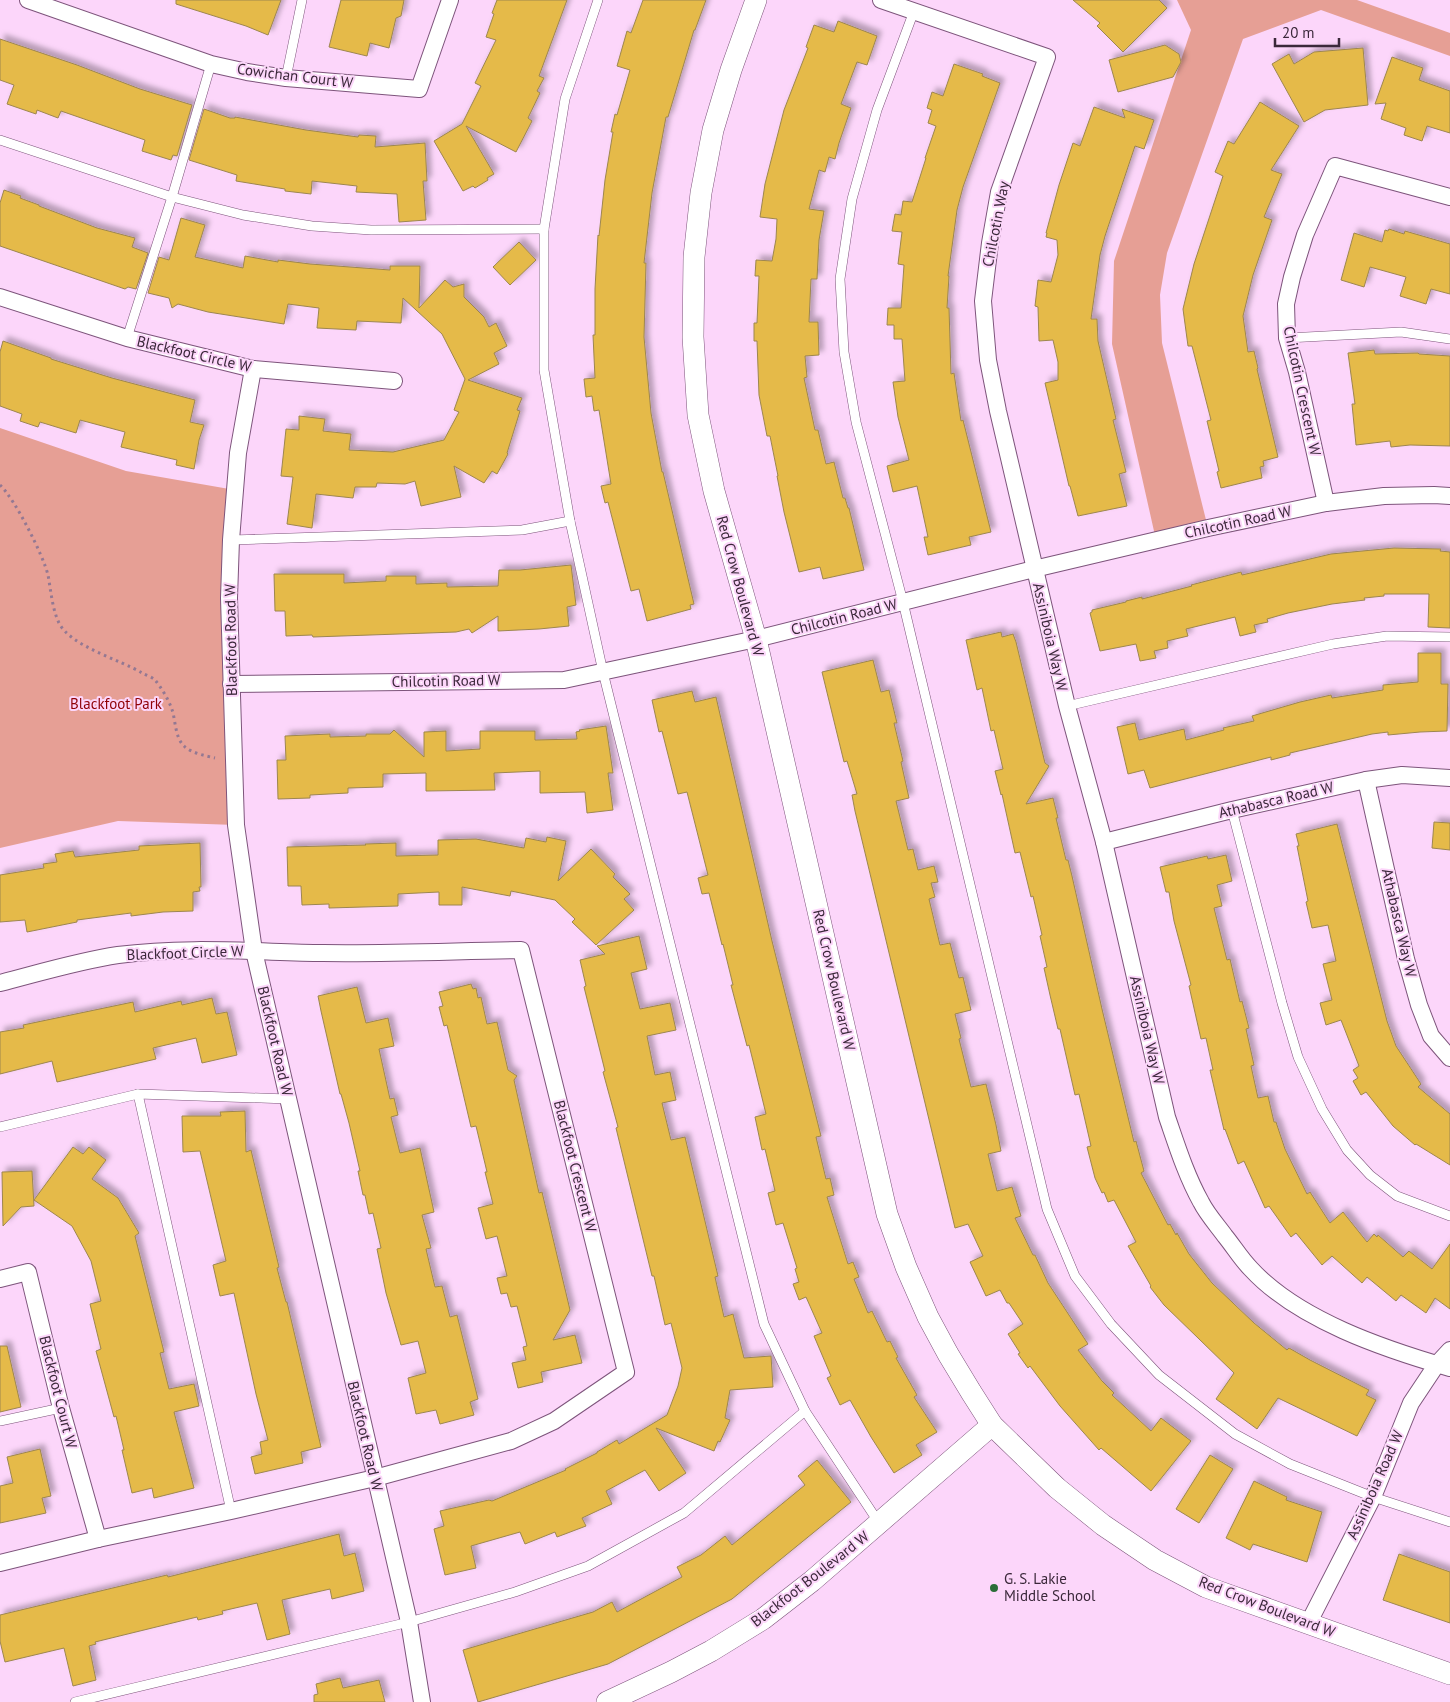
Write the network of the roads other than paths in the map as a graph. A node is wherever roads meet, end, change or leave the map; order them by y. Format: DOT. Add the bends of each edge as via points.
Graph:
graph roads {
  1 [pos="28,0"];
  2 [pos="302,0"];
  3 [pos="450,0"];
  4 [pos="598,0"];
  5 [pos="756,0"];
  6 [pos="881,0"];
  7 [pos="914,11"];
  8 [pos="211,64"];
  9 [pos="286,78"];
  10 [pos="0,140"];
  11 [pos="172,197"];
  12 [pos="1450,197"];
  13 [pos="544,229"];
  14 [pos="0,297"];
  15 [pos="126,338"];
  16 [pos="1288,338"];
  17 [pos="1450,339"];
  18 [pos="253,369"];
  19 [pos="394,381"];
  20 [pos="1450,496"];
  21 [pos="1326,503"];
  22 [pos="570,522"];
  23 [pos="231,540"];
  24 [pos="1034,569"];
  25 [pos="903,602"];
  26 [pos="1450,637"];
  27 [pos="756,639"];
  28 [pos="603,672"];
  29 [pos="231,684"];
  30 [pos="1067,706"];
  31 [pos="1450,778"];
  32 [pos="1366,780"];
  33 [pos="1232,810"];
  34 [pos="1104,842"];
  35 [pos="254,951"];
  36 [pos="0,983"];
  37 [pos="1450,1058"];
  38 [pos="138,1094"];
  39 [pos="288,1099"];
  40 [pos="0,1127"];
  41 [pos="1450,1216"];
  42 [pos="0,1279"];
  43 [pos="1450,1350"];
  44 [pos="1443,1366"];
  45 [pos="60,1408"];
  46 [pos="805,1411"];
  47 [pos="0,1421"];
  48 [pos="992,1425"];
  49 [pos="375,1478"];
  50 [pos="1373,1497"];
  51 [pos="231,1511"];
  52 [pos="1450,1522"];
  53 [pos="879,1524"];
  54 [pos="98,1539"];
  55 [pos="0,1563"];
  56 [pos="409,1622"];
  57 [pos="1308,1624"];
  58 [pos="1450,1674"];
  59 [pos="75,1702"];
  60 [pos="422,1702"];
  61 [pos="606,1702"];
  1 -- 8 [label="street, Cowichan Court W"];
  2 -- 9 [label="lane"];
  3 -- 9 [label="street, Cowichan Court W" via="419,89"];
  4 -- 13 [label="lane" via="565,99"];
  5 -- 27 [label="street, Red Crow Boulevard W" via="712,130 696,239 693,336 698,415 714,491"];
  6 -- 7 [label="street, Chilcotin Way"];
  7 -- 24 [label="street, Chilcotin Way" via="1047,57 999,192 984,301 988,360"];
  7 -- 25 [label="lane" via="877,110 852,199 840,279 844,352 856,422"];
  8 -- 9 [label="street, Cowichan Court W"];
  8 -- 11 [label="lane"];
  10 -- 11 [label="lane"];
  11 -- 13 [label="lane" via="243,215 312,226 371,230"];
  11 -- 15 [label="lane"];
  12 -- 16 [label="street, Chilcotin Crescent W" via="1335,166 1292,276 1286,304"];
  13 -- 22 [label="lane" via="544,370"];
  14 -- 15 [label="street, Blackfoot Circle W"];
  15 -- 18 [label="street, Blackfoot Circle W"];
  16 -- 17 [label="lane" via="1401,332"];
  16 -- 21 [label="street, Chilcotin Crescent W"];
  18 -- 19 [label="street, Blackfoot Circle W"];
  18 -- 23 [label="street, Blackfoot Road W" via="238,453"];
  20 -- 21 [label="street, Chilcotin Road W" via="1384,496"];
  21 -- 24 [label="street, Chilcotin Road W"];
  22 -- 23 [label="lane" via="522,530"];
  22 -- 28 [label="lane"];
  23 -- 29 [label="street, Blackfoot Road W"];
  24 -- 25 [label="street, Chilcotin Road W"];
  24 -- 30 [label="street, Assiniboia Way W"];
  25 -- 27 [label="street, Chilcotin Road W"];
  25 -- 50 [label="lane" via="1047,1209 1075,1276 1111,1324 1160,1375 1235,1434 1290,1464"];
  26 -- 30 [label="lane" via="1387,636 1333,644"];
  27 -- 28 [label="street, Chilcotin Road W"];
  27 -- 48 [label="street, Red Crow Boulevard W" via="887,1214 928,1317"];
  28 -- 29 [label="street, Chilcotin Road W" via="564,680"];
  28 -- 46 [label="lane" via="764,1324"];
  29 -- 35 [label="street, Blackfoot Road W" via="236,825"];
  30 -- 34 [label="street, Assiniboia Way W"];
  31 -- 32 [label="street, Athabasca Road W" via="1402,775"];
  32 -- 33 [label="street, Athabasca Road W"];
  32 -- 37 [label="street, Athabasca Way W" via="1419,1005 1431,1036"];
  33 -- 34 [label="street, Athabasca Road W"];
  33 -- 41 [label="lane" via="1298,1057 1322,1109 1347,1150 1370,1175 1397,1196"];
  34 -- 44 [label="street, Assiniboia Way W" via="1167,1117 1201,1204 1251,1269 1282,1296 1323,1321"];
  35 -- 36 [label="street, Blackfoot Circle W" via="164,951 119,955 76,962"];
  35 -- 39 [label="street, Blackfoot Road W"];
  35 -- 49 [label="street, Blackfoot Crescent W" via="520,950 626,1372 554,1421 511,1441"];
  38 -- 39 [label="lane"];
  38 -- 40 [label="lane"];
  38 -- 51 [label="lane"];
  39 -- 49 [label="street, Blackfoot Road W"];
  42 -- 45 [label="street, Blackfoot Court W" via="28,1272"];
  43 -- 44 [label="street, Assiniboia Road W"];
  44 -- 50 [label="street, Assiniboia Road W" via="1411,1403"];
  45 -- 47 [label="lane"];
  45 -- 54 [label="street, Blackfoot Court W"];
  46 -- 53 [label="lane"];
  46 -- 56 [label="lane" via="684,1513 588,1566 515,1592"];
  48 -- 53 [label="street, Blackfoot Boulevard W"];
  48 -- 57 [label="street, Red Crow Boulevard W" via="1057,1488 1103,1525 1155,1560 1206,1587"];
  49 -- 51 [label="street"];
  49 -- 56 [label="street, Blackfoot Road W"];
  50 -- 52 [label="lane"];
  50 -- 57 [label="street, Assiniboia Road W"];
  51 -- 54 [label="street"];
  53 -- 61 [label="street, Blackfoot Boulevard W" via="763,1619 711,1651"];
  54 -- 55 [label="street"];
  56 -- 59 [label="lane"];
  56 -- 60 [label="street, Blackfoot Road W"];
  57 -- 58 [label="street, Red Crow Boulevard W"];
}
